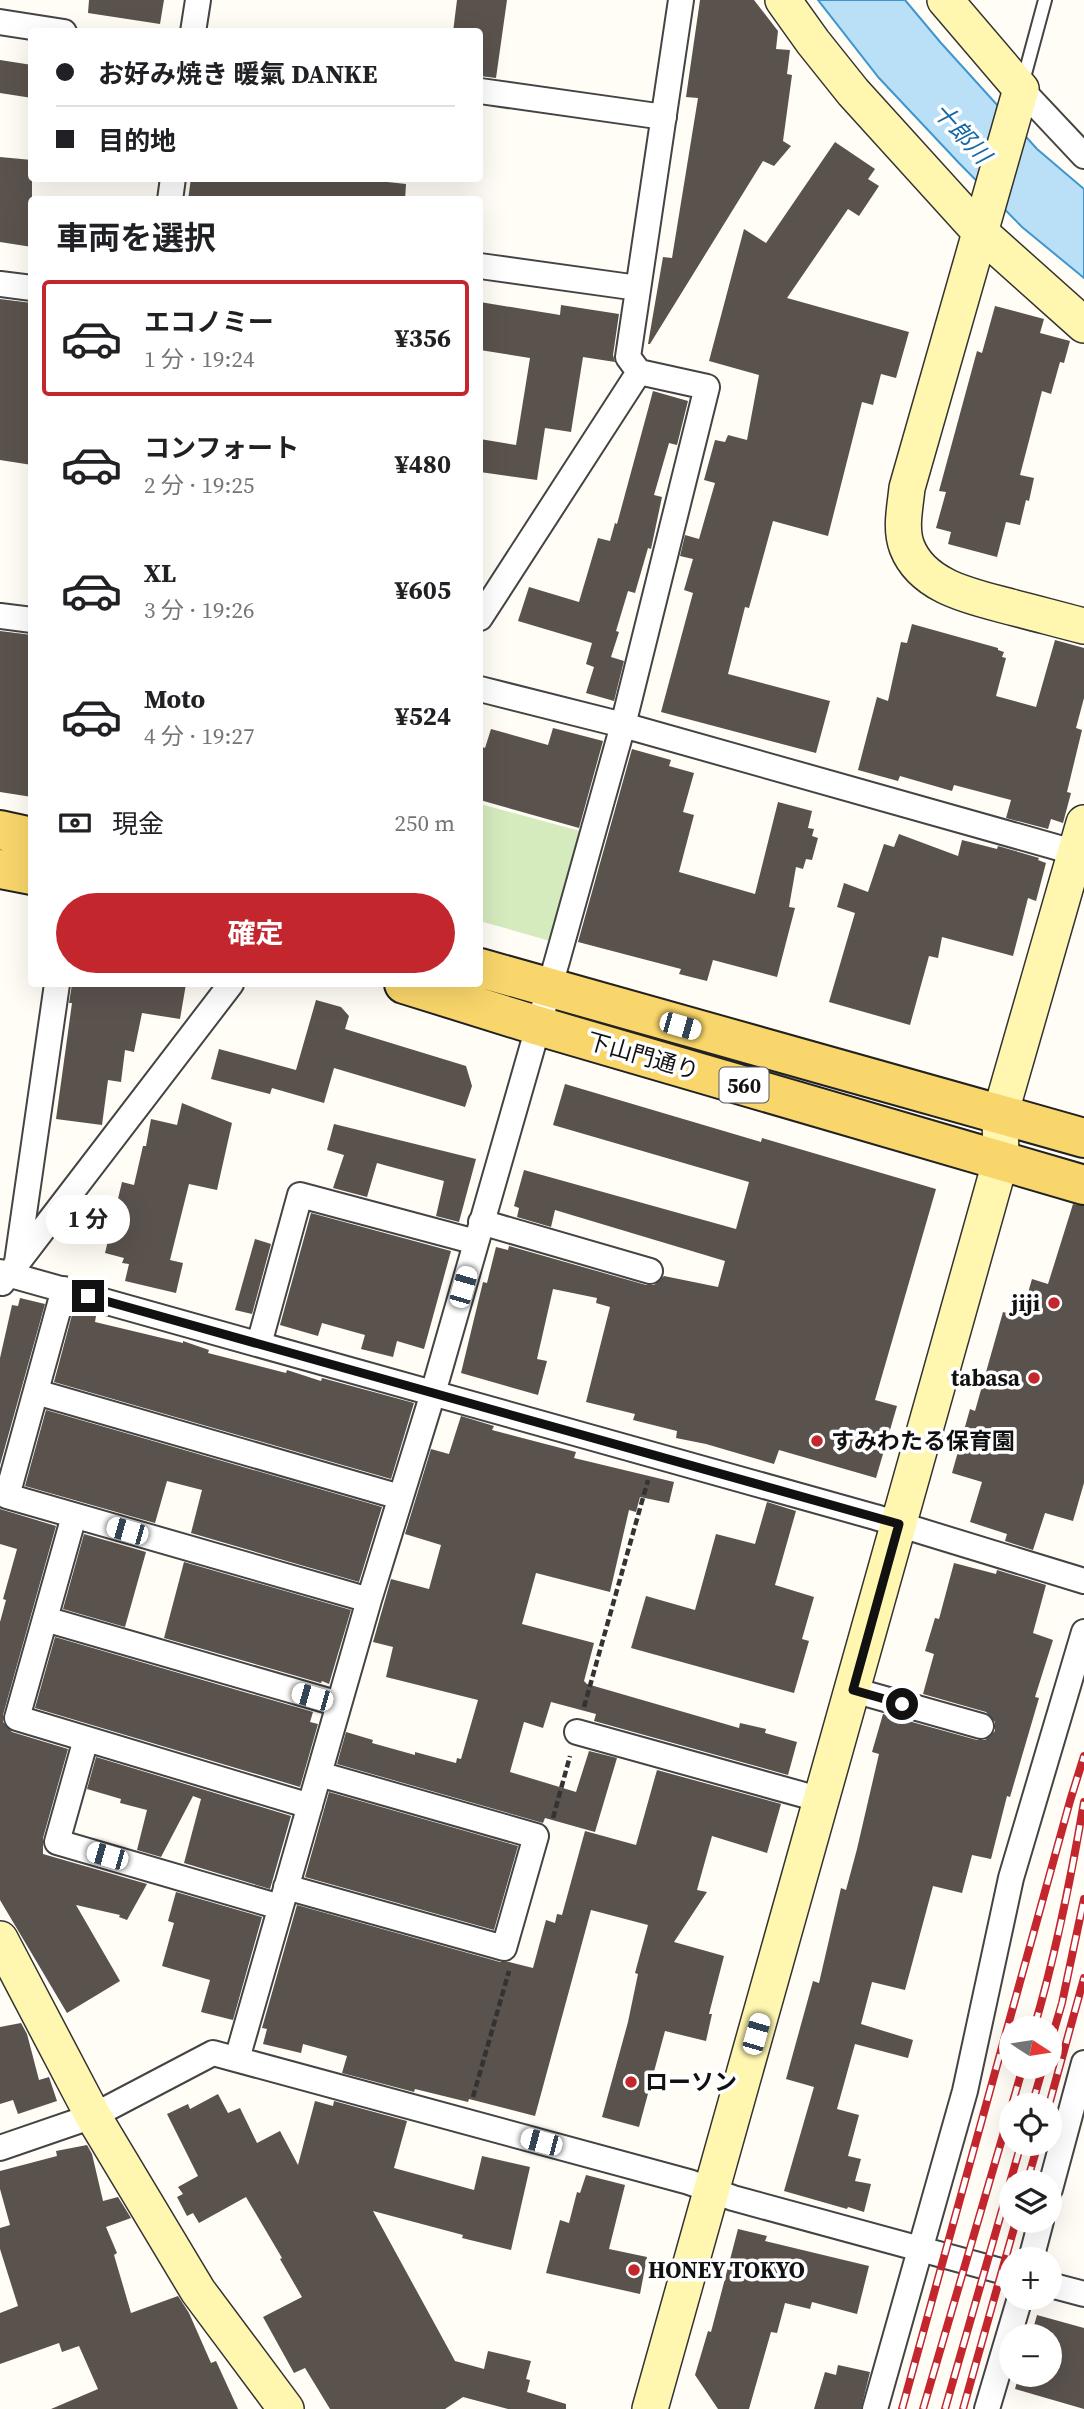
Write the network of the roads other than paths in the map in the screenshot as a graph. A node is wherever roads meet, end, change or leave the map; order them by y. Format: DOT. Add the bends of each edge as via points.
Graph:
graph roads {
  1 [pos="198,0"];
  2 [pos="681,0"];
  3 [pos="783,0"];
  4 [pos="945,0"];
  5 [pos="1045,0"];
  6 [pos="0,22"];
  7 [pos="38,28"];
  8 [pos="194,28"];
  9 [pos="483,91"];
  10 [pos="1019,95"];
  11 [pos="664,117"];
  12 [pos="1084,156"];
  13 [pos="983,222"];
  14 [pos="483,266"];
  15 [pos="0,284"];
  16 [pos="28,288"];
  17 [pos="638,288"];
  18 [pos="1084,325"];
  19 [pos="639,372"];
  20 [pos="483,613"];
  21 [pos="0,615"];
  22 [pos="28,619"];
  23 [pos="1084,626"];
  24 [pos="483,690"];
  25 [pos="624,725"];
  26 [pos="0,830"];
  27 [pos="28,836"];
  28 [pos="1081,844"];
  29 [pos="0,869"];
  30 [pos="28,874"];
  31 [pos="483,969"];
  32 [pos="56,987"];
  33 [pos="229,987"];
  34 [pos="414,987"];
  35 [pos="549,989"];
  36 [pos="539,1026"];
  37 [pos="1000,1115"];
  38 [pos="1084,1138"];
  39 [pos="1001,1159"];
  40 [pos="1084,1185"];
  41 [pos="479,1232"];
  42 [pos="650,1271"];
  43 [pos="6,1274"];
  44 [pos="64,1289"];
  45 [pos="259,1344"];
  46 [pos="36,1392"];
  47 [pos="433,1393"];
  48 [pos="400,1497"];
  49 [pos="74,1516"];
  50 [pos="899,1524"];
  51 [pos="1084,1581"];
  52 [pos="369,1600"];
  53 [pos="45,1619"];
  54 [pos="1084,1632"];
  55 [pos="853,1690"];
  56 [pos="339,1704"];
  57 [pos="981,1726"];
  58 [pos="577,1732"];
  59 [pos="86,1739"];
  60 [pos="319,1774"];
  61 [pos="822,1800"];
  62 [pos="310,1806"];
  63 [pos="283,1897"];
  64 [pos="0,1939"];
  65 [pos="237,2059"];
  66 [pos="1084,2063"];
  67 [pos="93,2116"];
  68 [pos="0,2148"];
  69 [pos="1055,2170"];
  70 [pos="712,2189"];
  71 [pos="922,2249"];
  72 [pos="999,2270"];
  73 [pos="1062,2288"];
  74 [pos="1084,2294"];
  75 [pos="1016,2310"];
  76 [pos="286,2409"];
  77 [pos="650,2409"];
  78 [pos="875,2409"];
  79 [pos="986,2409"];
  1 -- 8 [label="street"];
  2 -- 11 [label="street"];
  3 -- 13 [label="street" via="853,92"];
  4 -- 10 [label="street"];
  5 -- 10 [label="lane"];
  6 -- 7 [label="street"];
  9 -- 11 [label="street"];
  10 -- 12 [label="street"];
  10 -- 13 [label="street"];
  11 -- 17 [label="street"];
  13 -- 18 [label="street"];
  13 -- 23 [label="street" via="907,488 903,532 916,563 928,576 960,593"];
  14 -- 17 [label="street"];
  15 -- 16 [label="street"];
  17 -- 19 [label="street" via="628,357"];
  19 -- 20 [label="street"];
  19 -- 25 [label="street" via="707,387"];
  21 -- 22 [label="street"];
  24 -- 25 [label="street"];
  25 -- 28 [label="street"];
  25 -- 35 [label="street"];
  26 -- 27 [label="main road"];
  28 -- 37 [label="street"];
  29 -- 30 [label="main road"];
  31 -- 35 [label="main road, 下山門通り / 560"];
  32 -- 43 [label="street"];
  33 -- 43 [label="street"];
  34 -- 36 [label="main road, 下山門通り / 560"];
  35 -- 36 [label="street"];
  35 -- 37 [label="main road, 下山門通り / 560"];
  36 -- 39 [label="main road, 下山門通り / 560"];
  36 -- 41 [label="street"];
  37 -- 38 [label="main road, 下山門通り / 560"];
  37 -- 39 [label="street"];
  39 -- 40 [label="main road, 下山門通り / 560"];
  39 -- 50 [label="street"];
  41 -- 42 [label="street"];
  41 -- 45 [label="street" via="300,1195"];
  41 -- 47 [label="street"];
  43 -- 44 [label="street"];
  44 -- 45 [label="street"];
  44 -- 46 [label="street"];
  45 -- 47 [label="street"];
  46 -- 48 [label="street"];
  46 -- 49 [label="street" via="6,1496"];
  47 -- 48 [label="street"];
  47 -- 50 [label="street"];
  48 -- 52 [label="street"];
  49 -- 52 [label="street"];
  49 -- 53 [label="street"];
  50 -- 51 [label="street"];
  50 -- 55 [label="street"];
  52 -- 56 [label="street"];
  53 -- 56 [label="street"];
  53 -- 59 [label="street" via="17,1718"];
  54 -- 71 [label="street" via="1011,1878 965,2091"];
  55 -- 57 [label="street"];
  55 -- 61 [label="street"];
  56 -- 60 [label="street"];
  58 -- 61 [label="street"];
  59 -- 62 [label="street"];
  59 -- 63 [label="street" via="57,1842"];
  60 -- 62 [label="street"];
  60 -- 63 [label="street" via="536,1836 504,1948"];
  61 -- 70 [label="street"];
  62 -- 63 [label="street"];
  63 -- 65 [label="street"];
  64 -- 67 [label="street"];
  65 -- 67 [label="street" via="213,2053"];
  65 -- 70 [label="street"];
  66 -- 69 [label="street"];
  67 -- 68 [label="street"];
  67 -- 76 [label="street" via="198,2291"];
  70 -- 71 [label="street"];
  70 -- 77 [label="street"];
  71 -- 72 [label="street"];
  71 -- 78 [label="street"];
  73 -- 74 [label="street"];
  75 -- 79 [label="street"];
}
